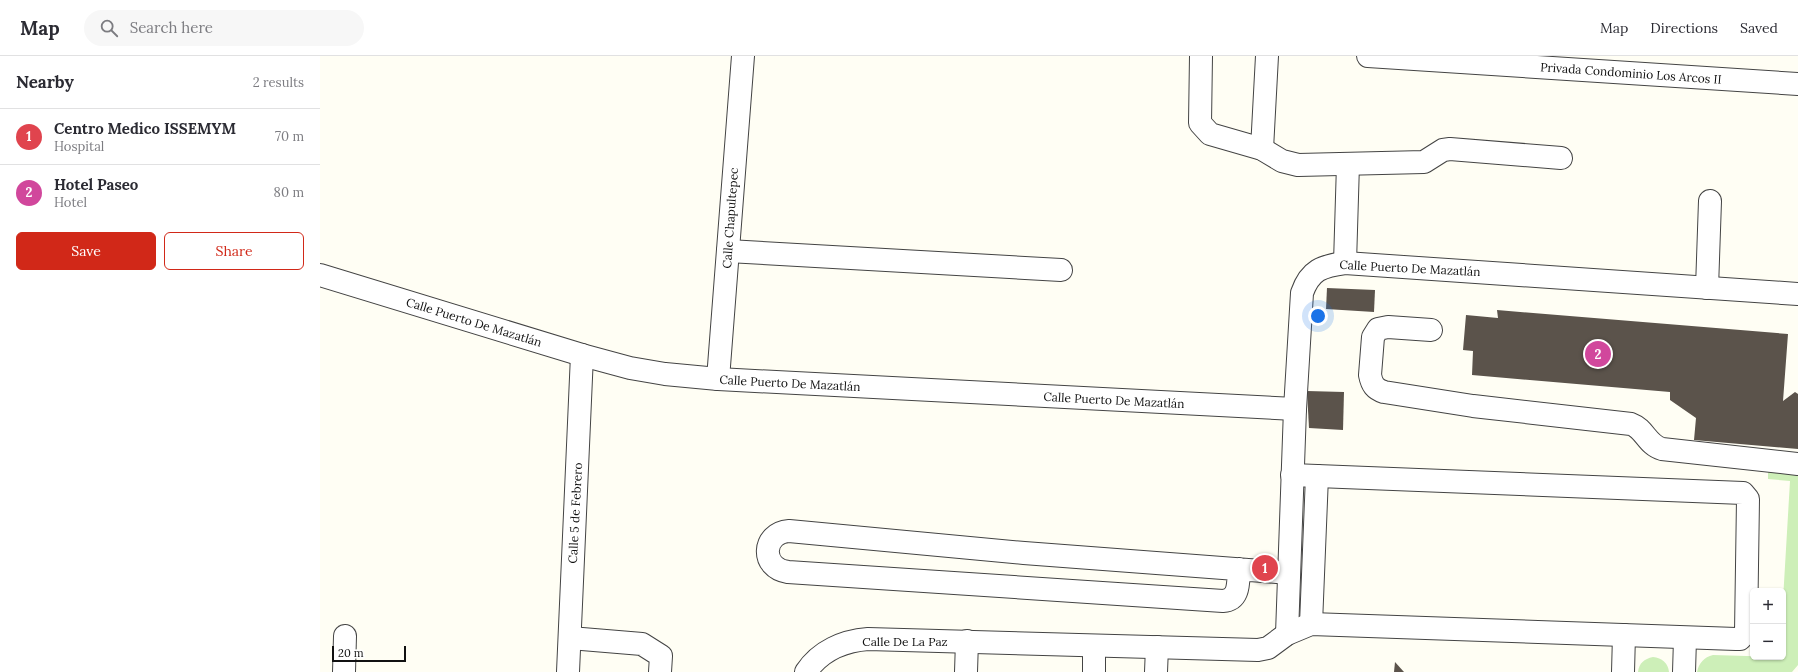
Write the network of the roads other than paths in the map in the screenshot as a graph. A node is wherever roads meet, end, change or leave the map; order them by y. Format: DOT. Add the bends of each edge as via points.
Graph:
graph roads {
  1 [pos="742,56"];
  2 [pos="1202,56"];
  3 [pos="1267,56"];
  4 [pos="1368,56"];
  5 [pos="1798,84"];
  6 [pos="1262,149"];
  7 [pos="1561,158"];
  8 [pos="1348,164"];
  9 [pos="1710,201"];
  10 [pos="728,251"];
  11 [pos="1345,263"];
  12 [pos="1061,270"];
  13 [pos="320,275"];
  14 [pos="1706,288"];
  15 [pos="1798,294"];
  16 [pos="1431,330"];
  17 [pos="582,355"];
  18 [pos="718,379"];
  19 [pos="1295,409"];
  20 [pos="1798,464"];
  21 [pos="1292,475"];
  22 [pos="1317,476"];
  23 [pos="1239,569"];
  24 [pos="1289,573"];
  25 [pos="1311,624"];
  26 [pos="1287,634"];
  27 [pos="1624,635"];
  28 [pos="345,636"];
  29 [pos="570,638"];
  30 [pos="1685,638"];
  31 [pos="967,641"];
  32 [pos="1094,646"];
  33 [pos="1157,647"];
  34 [pos="344,672"];
  35 [pos="568,672"];
  36 [pos="660,672"];
  37 [pos="806,672"];
  38 [pos="966,672"];
  39 [pos="1094,672"];
  40 [pos="1156,672"];
  41 [pos="1623,672"];
  42 [pos="1684,672"];
  1 -- 10 [label="street, Calle Chapultepec"];
  2 -- 6 [label="street" via="1202,127 1210,134"];
  3 -- 6 [label="street"];
  4 -- 5 [label="street, Privada Condominio Los Arcos II"];
  6 -- 8 [label="street" via="1282,161 1298,165"];
  7 -- 8 [label="street" via="1450,149 1443,150 1424,162"];
  8 -- 11 [label="street"];
  9 -- 14 [label="street"];
  10 -- 12 [label="street"];
  10 -- 18 [label="street, Calle Chapultepec"];
  11 -- 14 [label="street, Calle Puerto De Mazatlán"];
  11 -- 19 [label="street, Calle Puerto De Mazatlán" via="1319,269 1305,284 1302,293"];
  13 -- 17 [label="street, Calle Puerto De Mazatlán"];
  14 -- 15 [label="street, Calle Puerto De Mazatlán"];
  16 -- 20 [label="street" via="1388,326 1378,329 1373,337 1370,376 1378,390 1473,406 1631,424 1642,430 1651,444 1662,449"];
  17 -- 18 [label="street, Calle Puerto De Mazatlán" via="630,368"];
  17 -- 29 [label="street, Calle 5 de Febrero"];
  18 -- 19 [label="street, Calle Puerto De Mazatlán"];
  19 -- 21 [label="street"];
  21 -- 22 [label="street"];
  21 -- 24 [label="street"];
  22 -- 25 [label="street"];
  22 -- 30 [label="street" via="1743,493 1748,499 1746,633 1736,639"];
  23 -- 23 [label="street" via="1024,553 789,531 774,536 770,541 768,554 774,568 788,572 1223,601 1236,595"];
  23 -- 24 [label="street"];
  24 -- 26 [label="street"];
  25 -- 26 [label="street, Calle De La Paz"];
  25 -- 27 [label="street"];
  26 -- 33 [label="street, Calle De La Paz" via="1268,648 1258,650"];
  27 -- 30 [label="street"];
  27 -- 41 [label="street"];
  28 -- 34 [label="street"];
  29 -- 35 [label="street, Calle 5 de Febrero"];
  29 -- 36 [label="street" via="642,644 661,656"];
  30 -- 42 [label="street"];
  31 -- 32 [label="street, Calle De La Paz"];
  31 -- 37 [label="street, Calle De La Paz" via="855,640 826,652"];
  31 -- 38 [label="street"];
  32 -- 33 [label="street, Calle De La Paz"];
  32 -- 39 [label="street"];
  33 -- 40 [label="street"];
}
